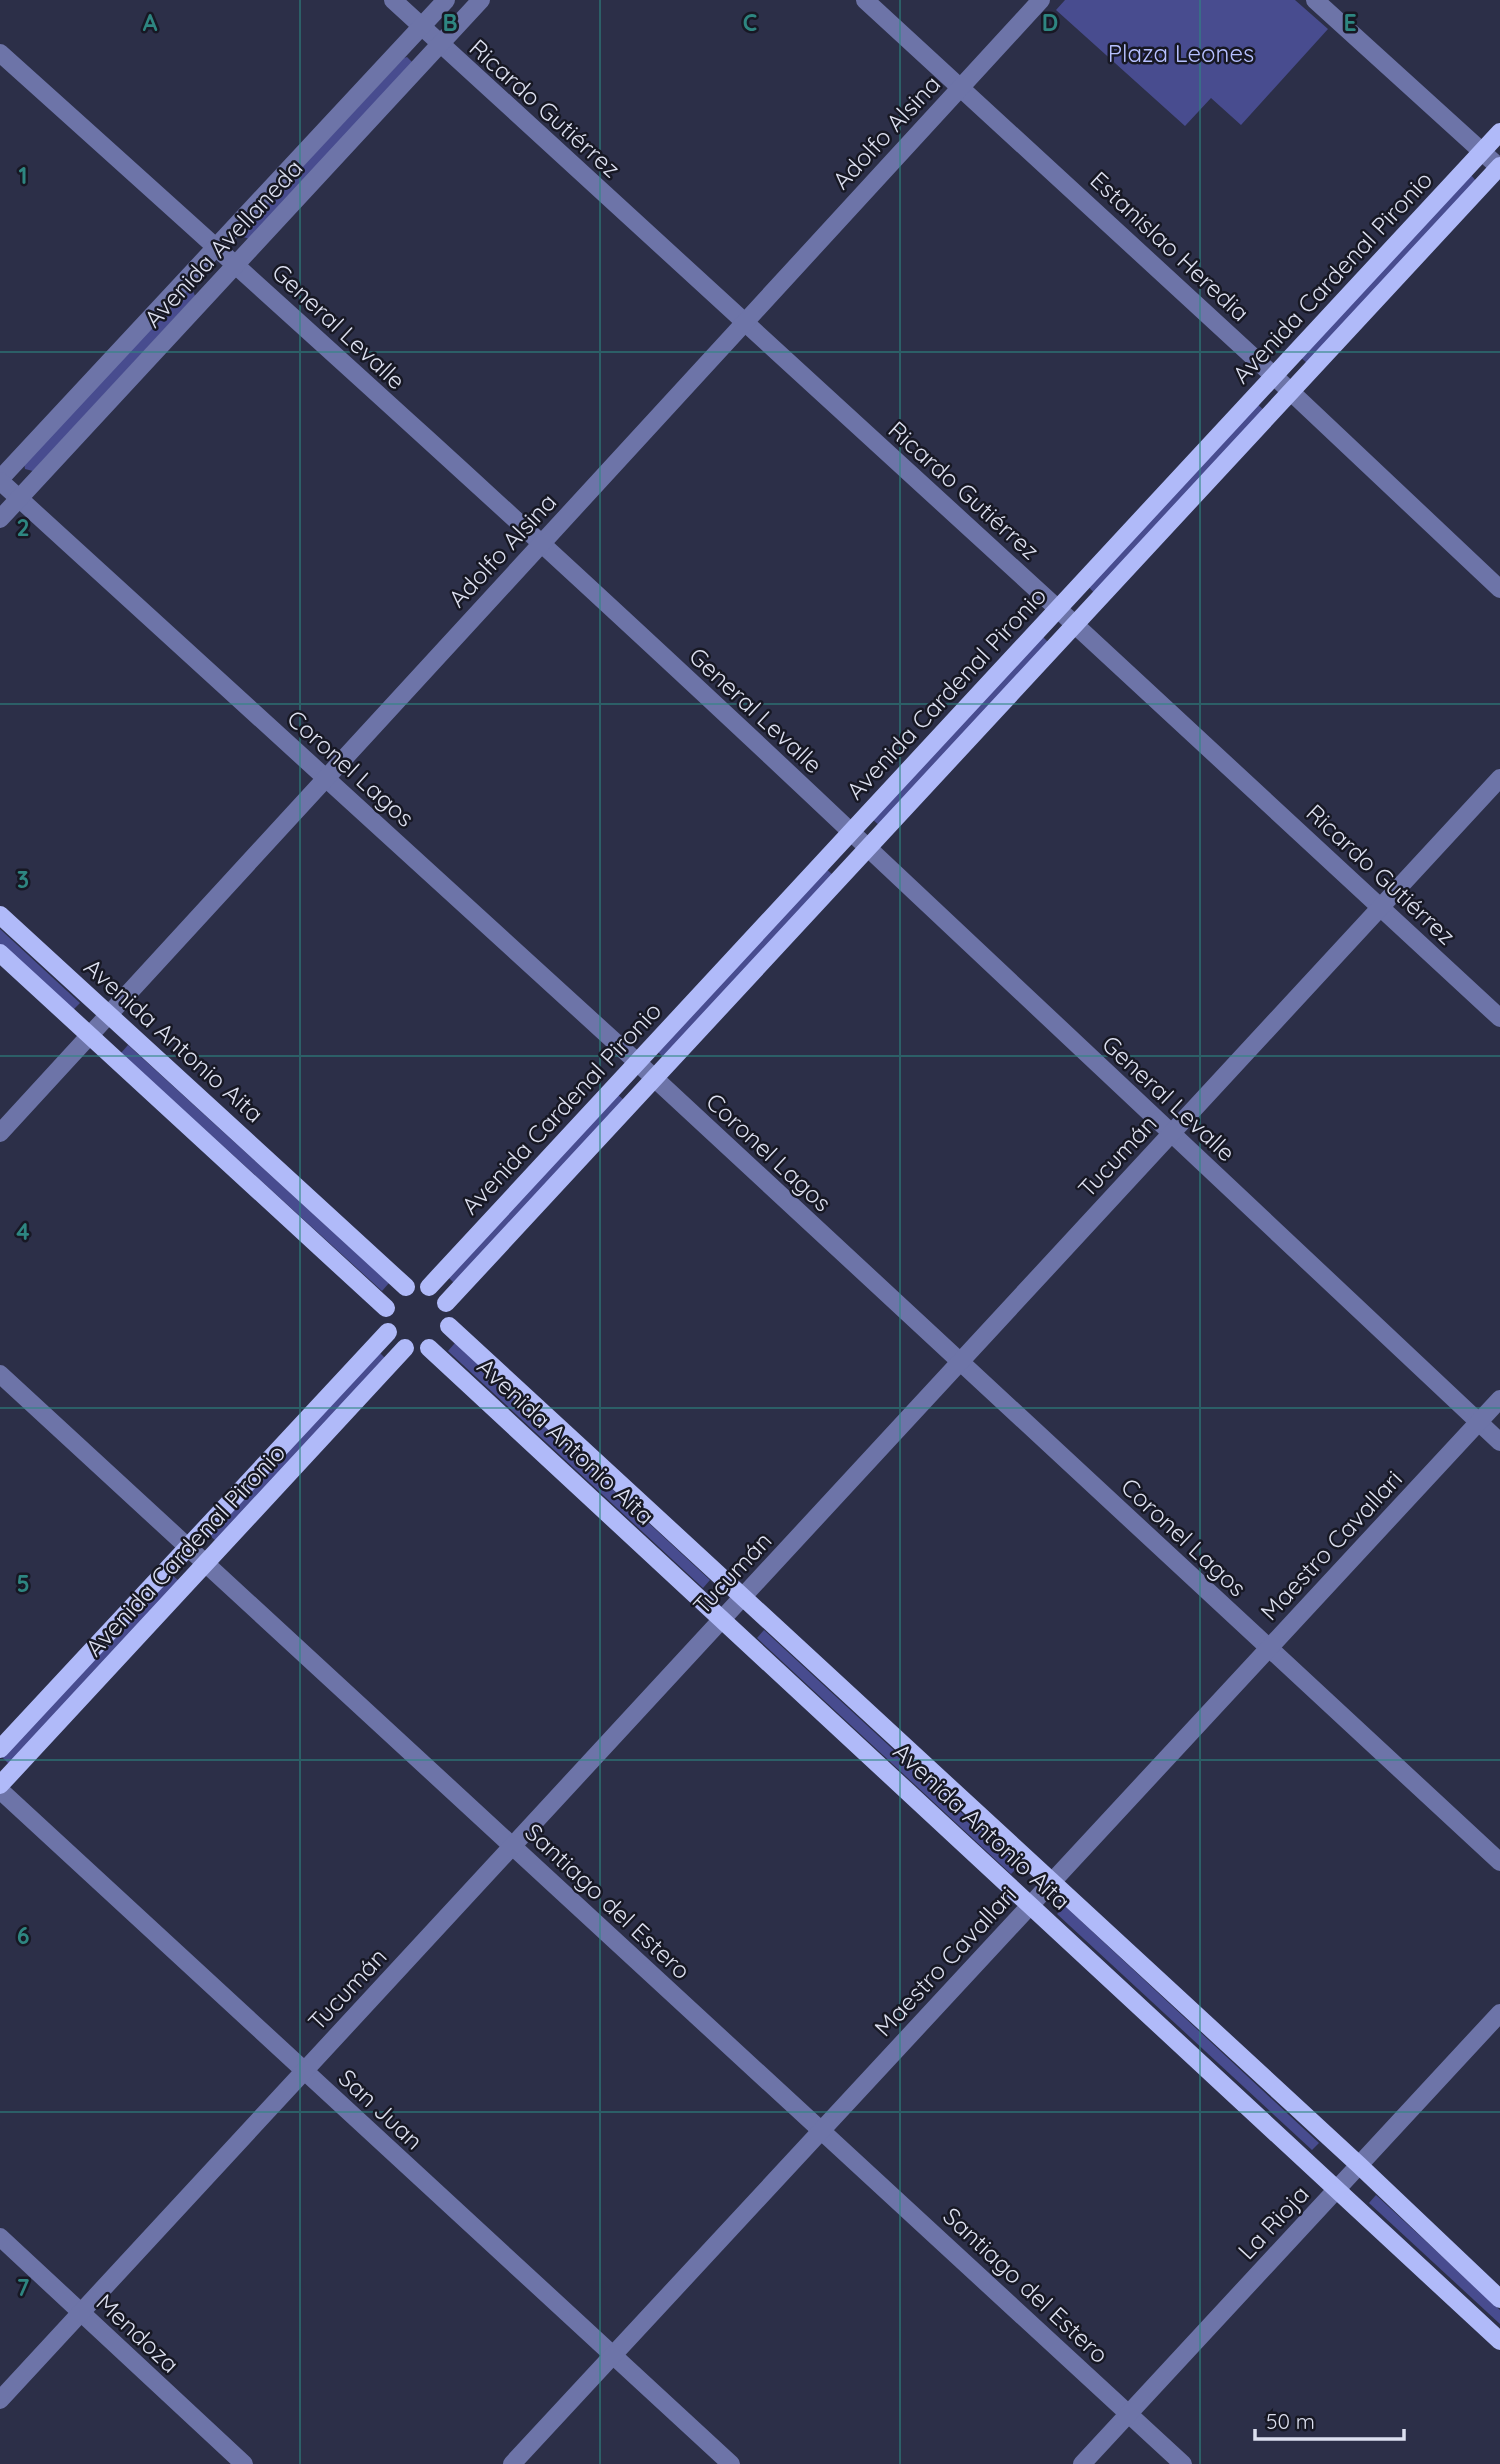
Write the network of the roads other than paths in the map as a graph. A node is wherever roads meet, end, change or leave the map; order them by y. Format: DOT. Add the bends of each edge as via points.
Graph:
graph roads {
  1 [pos="393,0"];
  2 [pos="446,0"];
  3 [pos="481,0"];
  4 [pos="865,0"];
  5 [pos="1041,0"];
  6 [pos="1315,0"];
  7 [pos="421,27"];
  8 [pos="440,45"];
  9 [pos="0,53"];
  10 [pos="961,87"];
  11 [pos="1500,132"];
  12 [pos="1482,151"];
  13 [pos="1500,167"];
  14 [pos="216,246"];
  15 [pos="236,265"];
  16 [pos="744,323"];
  17 [pos="1273,376"];
  18 [pos="1291,392"];
  19 [pos="0,480"];
  20 [pos="19,499"];
  21 [pos="0,519"];
  22 [pos="541,544"];
  23 [pos="1500,589"];
  24 [pos="1058,608"];
  25 [pos="1075,625"];
  26 [pos="326,778"];
  27 [pos="1500,778"];
  28 [pos="851,832"];
  29 [pos="868,848"];
  30 [pos="1380,908"];
  31 [pos="0,915"];
  32 [pos="0,953"];
  33 [pos="110,1014"];
  34 [pos="1500,1018"];
  35 [pos="91,1035"];
  36 [pos="637,1062"];
  37 [pos="654,1079"];
  38 [pos="0,1133"];
  39 [pos="1171,1134"];
  40 [pos="406,1287"];
  41 [pos="429,1287"];
  42 [pos="446,1303"];
  43 [pos="386,1308"];
  44 [pos="449,1326"];
  45 [pos="388,1332"];
  46 [pos="405,1348"];
  47 [pos="429,1348"];
  48 [pos="960,1363"];
  49 [pos="0,1374"];
  50 [pos="1500,1399"];
  51 [pos="1479,1422"];
  52 [pos="1500,1442"];
  53 [pos="189,1546"];
  54 [pos="206,1562"];
  55 [pos="743,1597"];
  56 [pos="723,1619"];
  57 [pos="1269,1649"];
  58 [pos="0,1749"];
  59 [pos="0,1787"];
  60 [pos="513,1846"];
  61 [pos="1500,1862"];
  62 [pos="1052,1882"];
  63 [pos="1031,1905"];
  64 [pos="1500,2013"];
  65 [pos="304,2071"];
  66 [pos="821,2130"];
  67 [pos="1359,2165"];
  68 [pos="1338,2189"];
  69 [pos="0,2238"];
  70 [pos="1500,2299"];
  71 [pos="81,2313"];
  72 [pos="1500,2341"];
  73 [pos="613,2356"];
  74 [pos="0,2400"];
  75 [pos="1129,2413"];
  76 [pos="244,2464"];
  77 [pos="512,2464"];
  78 [pos="731,2464"];
  79 [pos="1082,2464"];
  80 [pos="1183,2464"];
  1 -- 7 [label="street, Ricardo Gutiérrez"];
  2 -- 7 [label="street, Avenida Avellaneda"];
  3 -- 8 [label="street, Avenida Avellaneda"];
  4 -- 10 [label="street, Estanislao Heredia"];
  5 -- 10 [label="street, Adolfo Alsina"];
  6 -- 12 [label="street"];
  7 -- 8 [label="street, Ricardo Gutiérrez"];
  7 -- 14 [label="street, Avenida Avellaneda"];
  8 -- 15 [label="street, Avenida Avellaneda"];
  8 -- 16 [label="street, Ricardo Gutiérrez"];
  9 -- 14 [label="street, General Levalle"];
  10 -- 16 [label="street, Adolfo Alsina"];
  10 -- 17 [label="street, Estanislao Heredia"];
  11 -- 12 [label="main road, Avenida Cardenal Pironio"];
  12 -- 13 [label="street"];
  12 -- 17 [label="main road, Avenida Cardenal Pironio"];
  13 -- 18 [label="main road, Avenida Cardenal Pironio"];
  14 -- 15 [label="street, General Levalle"];
  14 -- 19 [label="street, Avenida Avellaneda"];
  15 -- 20 [label="street, Avenida Avellaneda"];
  15 -- 22 [label="street, General Levalle"];
  16 -- 22 [label="street, Adolfo Alsina"];
  16 -- 24 [label="street, Ricardo Gutiérrez"];
  17 -- 18 [label="street, Estanislao Heredia"];
  17 -- 24 [label="main road, Avenida Cardenal Pironio"];
  18 -- 23 [label="street, Estanislao Heredia"];
  18 -- 25 [label="main road, Avenida Cardenal Pironio"];
  19 -- 20 [label="street, Coronel Lagos"];
  20 -- 21 [label="street, Avenida Avellaneda"];
  20 -- 26 [label="street, Coronel Lagos"];
  22 -- 26 [label="street, Adolfo Alsina"];
  22 -- 28 [label="street, General Levalle"];
  24 -- 25 [label="street, Ricardo Gutiérrez"];
  24 -- 28 [label="main road, Avenida Cardenal Pironio"];
  25 -- 29 [label="main road, Avenida Cardenal Pironio"];
  25 -- 30 [label="street, Ricardo Gutiérrez"];
  26 -- 33 [label="street, Adolfo Alsina"];
  26 -- 36 [label="street, Coronel Lagos"];
  27 -- 30 [label="street, Tucumán"];
  28 -- 29 [label="street, General Levalle"];
  28 -- 36 [label="main road, Avenida Cardenal Pironio"];
  29 -- 37 [label="main road, Avenida Cardenal Pironio"];
  29 -- 39 [label="street, General Levalle"];
  30 -- 34 [label="street, Ricardo Gutiérrez"];
  30 -- 39 [label="street, Tucumán"];
  31 -- 33 [label="main road, Avenida Antonio Aita"];
  32 -- 35 [label="main road"];
  33 -- 35 [label="street, Adolfo Alsina"];
  33 -- 40 [label="main road, Avenida Antonio Aita"];
  35 -- 38 [label="street, Adolfo Alsina"];
  35 -- 43 [label="main road"];
  36 -- 37 [label="street, Coronel Lagos"];
  36 -- 41 [label="main road, Avenida Cardenal Pironio"];
  37 -- 42 [label="main road, Avenida Cardenal Pironio"];
  37 -- 48 [label="street, Coronel Lagos"];
  39 -- 48 [label="street, Tucumán"];
  39 -- 51 [label="street, General Levalle"];
  40 -- 41 [label="main road"];
  40 -- 43 [label="main road" via="395,1293"];
  41 -- 42 [label="main road"];
  42 -- 44 [label="main road"];
  43 -- 45 [label="main road"];
  44 -- 47 [label="main road" via="443,1338"];
  44 -- 55 [label="main road, Avenida Antonio Aita"];
  45 -- 46 [label="main road"];
  45 -- 53 [label="main road, Avenida Cardenal Pironio"];
  46 -- 47 [label="main road"];
  46 -- 54 [label="main road, Avenida Cardenal Pironio"];
  47 -- 56 [label="main road, Avenida Antonio Aita"];
  48 -- 55 [label="street, Tucumán"];
  48 -- 57 [label="street, Coronel Lagos"];
  49 -- 53 [label="street, Santiago del Estero"];
  50 -- 51 [label="street, Maestro Cavallari"];
  51 -- 52 [label="street, General Levalle"];
  51 -- 57 [label="street, Maestro Cavallari"];
  53 -- 54 [label="street, Santiago del Estero"];
  53 -- 58 [label="main road, Avenida Cardenal Pironio"];
  54 -- 59 [label="main road, Avenida Cardenal Pironio"];
  54 -- 60 [label="street, Santiago del Estero"];
  55 -- 56 [label="street, Tucumán"];
  55 -- 62 [label="main road, Avenida Antonio Aita"];
  56 -- 60 [label="street, Tucumán"];
  56 -- 63 [label="main road, Avenida Antonio Aita"];
  57 -- 61 [label="street, Coronel Lagos"];
  57 -- 62 [label="street, Maestro Cavallari"];
  59 -- 65 [label="street, San Juan"];
  60 -- 65 [label="street, Tucumán"];
  60 -- 66 [label="street, Santiago del Estero"];
  62 -- 63 [label="street, Maestro Cavallari"];
  62 -- 67 [label="main road, Avenida Antonio Aita"];
  63 -- 66 [label="street, Maestro Cavallari"];
  63 -- 68 [label="main road, Avenida Antonio Aita"];
  64 -- 67 [label="street, La Rioja"];
  65 -- 71 [label="street, Tucumán"];
  65 -- 73 [label="street, San Juan"];
  66 -- 73 [label="street, Maestro Cavallari"];
  66 -- 75 [label="street, Santiago del Estero"];
  67 -- 68 [label="street, La Rioja"];
  67 -- 70 [label="main road, Avenida Antonio Aita"];
  68 -- 72 [label="main road, Avenida Antonio Aita"];
  68 -- 75 [label="street, La Rioja"];
  69 -- 71 [label="street, Mendoza"];
  71 -- 74 [label="street, Tucumán"];
  71 -- 76 [label="street, Mendoza"];
  73 -- 77 [label="street, Maestro Cavallari"];
  73 -- 78 [label="street, San Juan"];
  75 -- 79 [label="street, La Rioja"];
  75 -- 80 [label="street, Santiago del Estero"];
}
